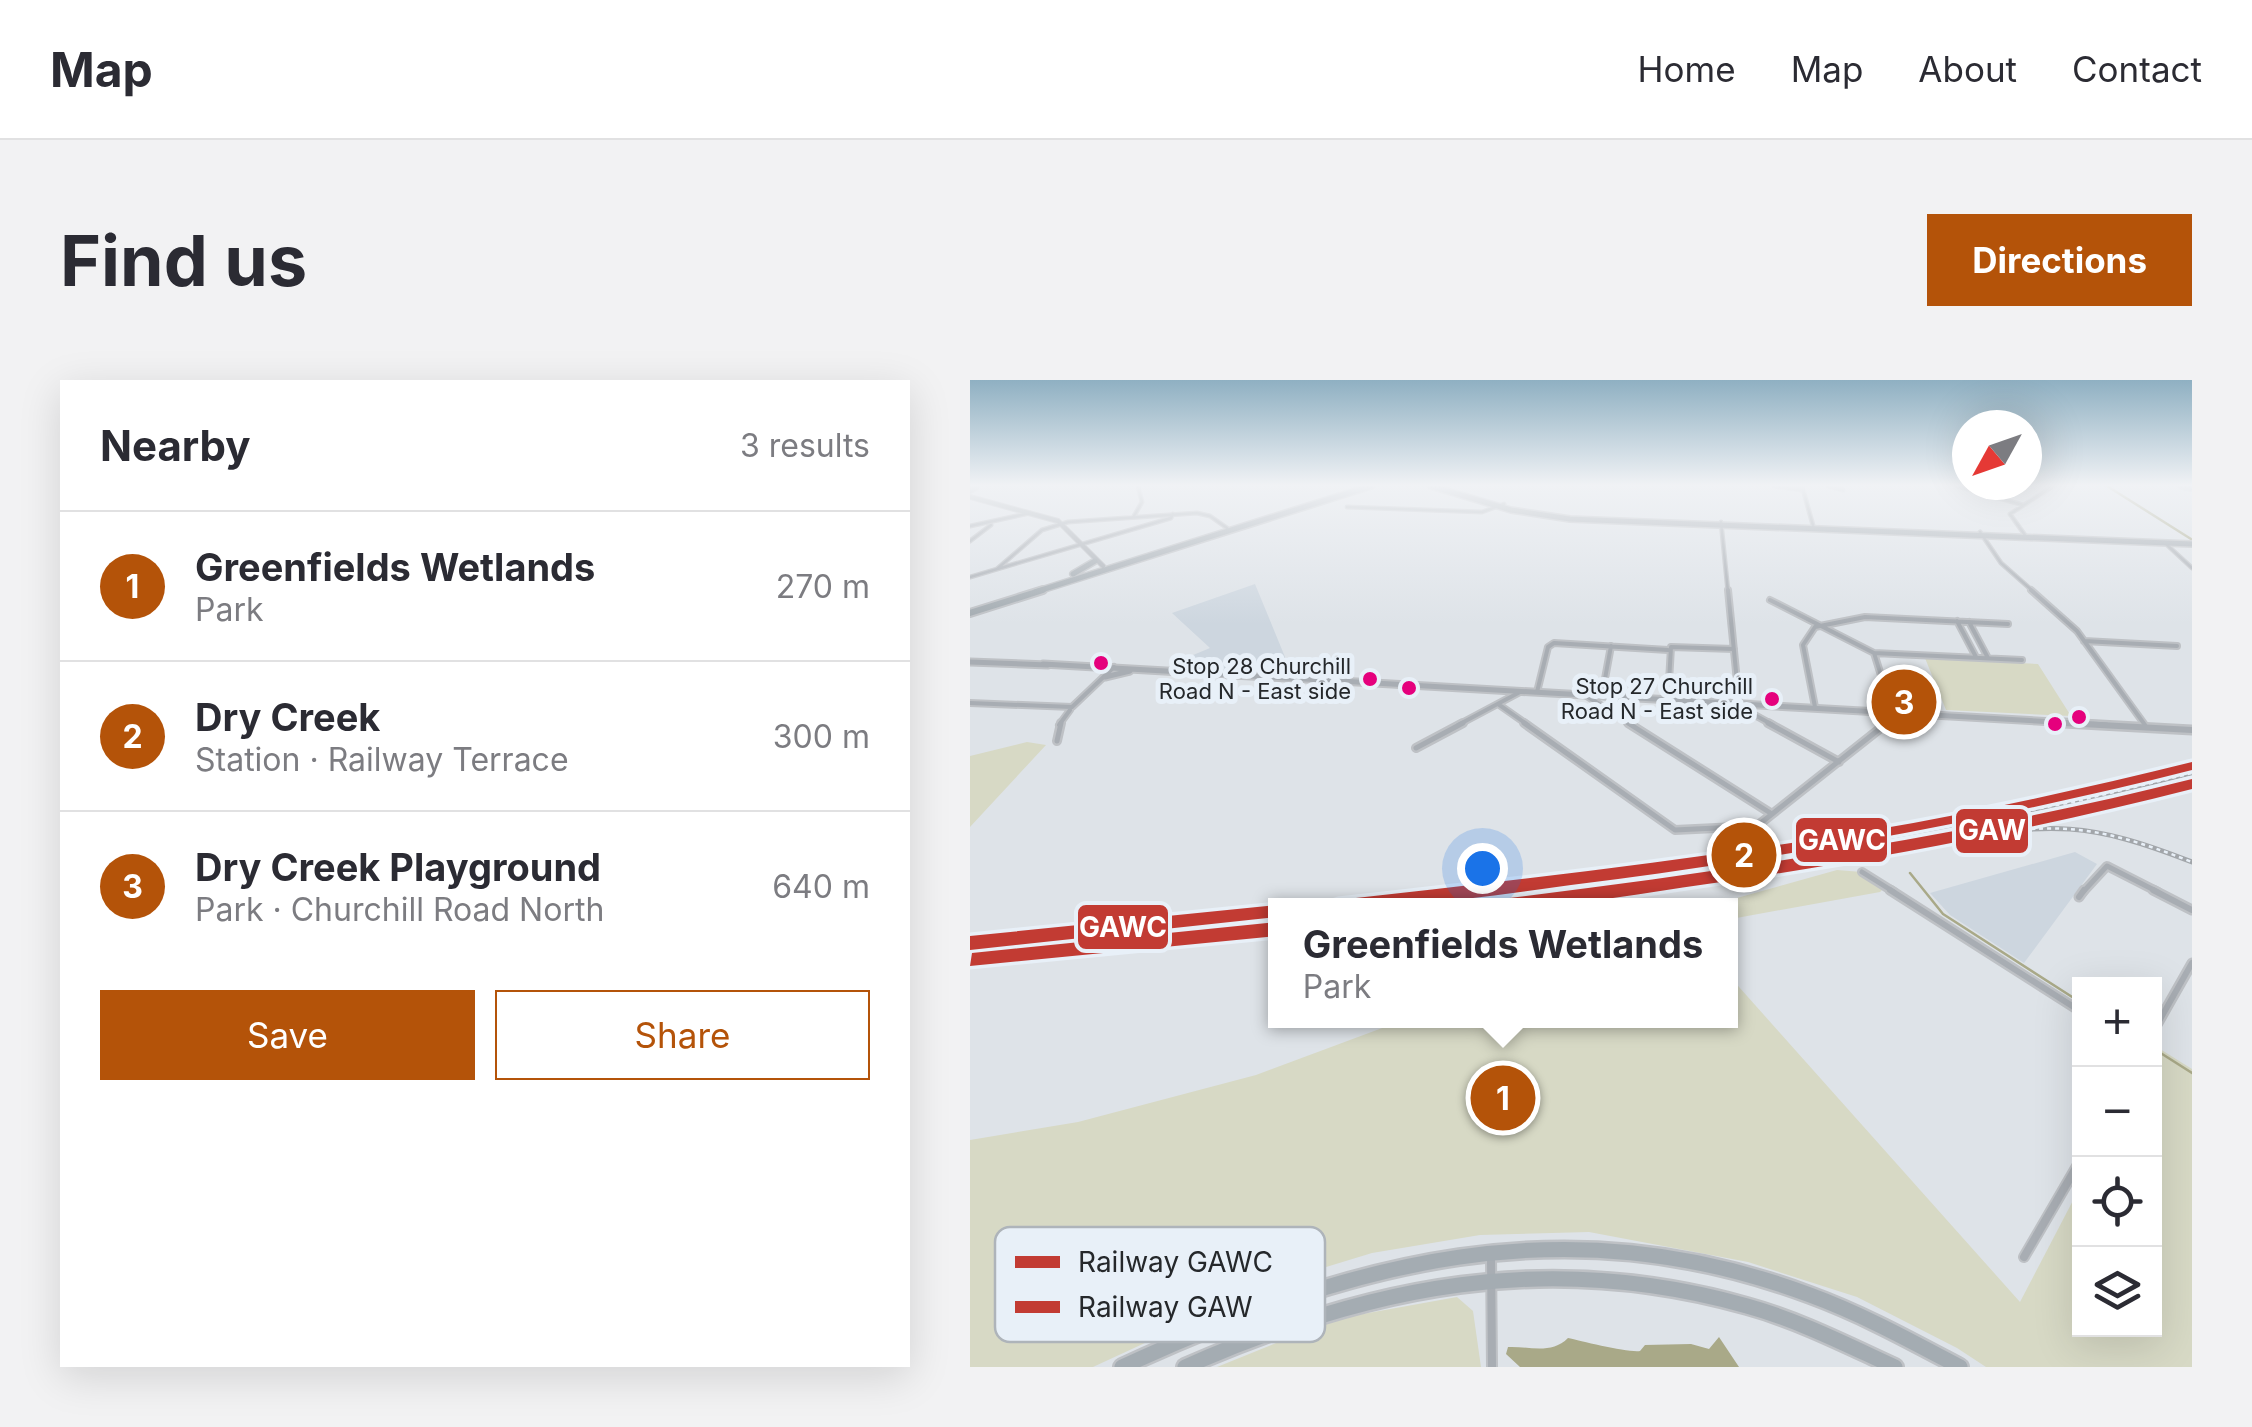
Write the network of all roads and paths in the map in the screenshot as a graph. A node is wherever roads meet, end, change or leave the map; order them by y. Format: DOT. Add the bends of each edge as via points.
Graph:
graph roads {
  1 [pos="1040,532"];
  2 [pos="1069,532"];
  3 [pos="1123,532"];
  4 [pos="1214,532"];
  5 [pos="1224,532"];
  6 [pos="1722,532"];
  7 [pos="1927,532"];
  8 [pos="2023,532"];
  9 [pos="1982,534"];
  10 [pos="2026,536"];
  11 [pos="2191,542"];
  12 [pos="1082,544"];
  13 [pos="2166,544"];
  14 [pos="1170,549"];
  15 [pos="1100,562"];
  16 [pos="2192,568"];
  17 [pos="997,569"];
  18 [pos="970,577"];
  19 [pos="1074,580"];
  20 [pos="1770,600"];
  21 [pos="1001,603"];
  22 [pos="984,604"];
  23 [pos="970,610"];
  24 [pos="1958,621"];
  25 [pos="1969,622"];
  26 [pos="1816,624"];
  27 [pos="2008,624"];
  28 [pos="2084,641"];
  29 [pos="1610,646"];
  30 [pos="2177,646"];
  31 [pos="1734,649"];
  32 [pos="1668,650"];
  33 [pos="1874,652"];
  34 [pos="1976,657"];
  35 [pos="1988,658"];
  36 [pos="2022,660"];
  37 [pos="970,664"];
  38 [pos="1113,669"];
  39 [pos="1152,670"];
  40 [pos="1130,671"];
  41 [pos="1105,677"];
  42 [pos="1522,691"];
  43 [pos="1537,692"];
  44 [pos="1583,694"];
  45 [pos="1602,695"];
  46 [pos="1668,698"];
  47 [pos="1739,702"];
  48 [pos="970,704"];
  49 [pos="1498,704"];
  50 [pos="1816,707"];
  51 [pos="1072,708"];
  52 [pos="1894,712"];
  53 [pos="1751,713"];
  54 [pos="1066,716"];
  55 [pos="1075,717"];
  56 [pos="2145,725"];
  57 [pos="2192,728"];
  58 [pos="1057,741"];
  59 [pos="1416,748"];
  60 [pos="1839,762"];
  61 [pos="1772,814"];
  62 [pos="1862,872"];
  63 [pos="2079,897"];
  64 [pos="2192,910"];
  65 [pos="2192,964"];
  66 [pos="2072,1006"];
  67 [pos="2162,1016"];
  68 [pos="2072,1175"];
  69 [pos="1491,1249"];
  70 [pos="2024,1257"];
  71 [pos="1492,1277"];
  72 [pos="1325,1285"];
  73 [pos="1325,1311"];
  74 [pos="1176,1342"];
  75 [pos="1244,1342"];
  76 [pos="1122,1367"];
  77 [pos="1185,1367"];
  78 [pos="1492,1367"];
  79 [pos="1895,1367"];
  80 [pos="1960,1367"];
  1 -- 17 [label="street"];
  2 -- 12 [label="street"];
  3 -- 12 [label="street"];
  4 -- 15 [label="highway"];
  5 -- 14 [label="highway"];
  6 -- 31 [label="street"];
  7 -- 9 [label="main road"];
  8 -- 10 [label="street"];
  9 -- 10 [label="main road"];
  9 -- 28 [label="street" via="2004,567"];
  10 -- 11 [label="main road"];
  10 -- 13 [label="main road"];
  11 -- 13 [label="main road"];
  12 -- 15 [label="street"];
  12 -- 17 [label="street"];
  13 -- 16 [label="street"];
  14 -- 15 [label="highway"];
  14 -- 19 [label="highway"];
  15 -- 19 [label="highway"];
  15 -- 22 [label="highway"];
  17 -- 18 [label="street"];
  19 -- 21 [label="highway"];
  20 -- 26 [label="street"];
  21 -- 22 [label="highway"];
  21 -- 23 [label="highway"];
  22 -- 23 [label="highway"];
  24 -- 25 [label="street"];
  24 -- 26 [label="street" via="1848,616"];
  24 -- 34 [label="street"];
  25 -- 27 [label="street"];
  25 -- 35 [label="street"];
  26 -- 33 [label="street"];
  26 -- 50 [label="street" via="1802,646"];
  28 -- 30 [label="street"];
  28 -- 56 [label="street"];
  29 -- 32 [label="street"];
  29 -- 43 [label="street" via="1551,645"];
  29 -- 45 [label="street"];
  31 -- 32 [label="street"];
  31 -- 47 [label="street"];
  32 -- 46 [label="street"];
  33 -- 34 [label="street"];
  33 -- 52 [label="street"];
  34 -- 35 [label="street"];
  35 -- 36 [label="street"];
  37 -- 38 [label="street"];
  38 -- 39 [label="street"];
  38 -- 40 [label="street"];
  38 -- 41 [label="street"];
  39 -- 40 [label="street"];
  39 -- 42 [label="street"];
  40 -- 41 [label="street"];
  41 -- 51 [label="street"];
  42 -- 43 [label="street"];
  42 -- 49 [label="street"];
  43 -- 44 [label="street"];
  44 -- 45 [label="street"];
  44 -- 61 [label="street"];
  45 -- 46 [label="street"];
  46 -- 47 [label="street"];
  47 -- 50 [label="street"];
  48 -- 51 [label="street"];
  49 -- 59 [label="street"];
  49 -- 61 [label="street" via="1675,830 1754,826"];
  50 -- 52 [label="street"];
  51 -- 54 [label="street"];
  52 -- 56 [label="street"];
  52 -- 60 [label="street"];
  53 -- 60 [label="street"];
  54 -- 55 [label="street"];
  54 -- 58 [label="street"];
  56 -- 57 [label="street"];
  60 -- 61 [label="street"];
  62 -- 66 [label="street"];
  63 -- 64 [label="street" via="2107,866"];
  65 -- 67 [label="street"];
  68 -- 70 [label="street"];
  69 -- 71 [label="street"];
  69 -- 72 [label="highway" via="1415,1260"];
  69 -- 80 [label="highway" via="1594,1250 1737,1272 1832,1303"];
  71 -- 73 [label="highway" via="1398,1291"];
  71 -- 78 [label="street"];
  71 -- 79 [label="highway" via="1599,1278 1694,1293 1794,1322"];
  74 -- 76 [label="highway"];
  75 -- 77 [label="highway"];
}
